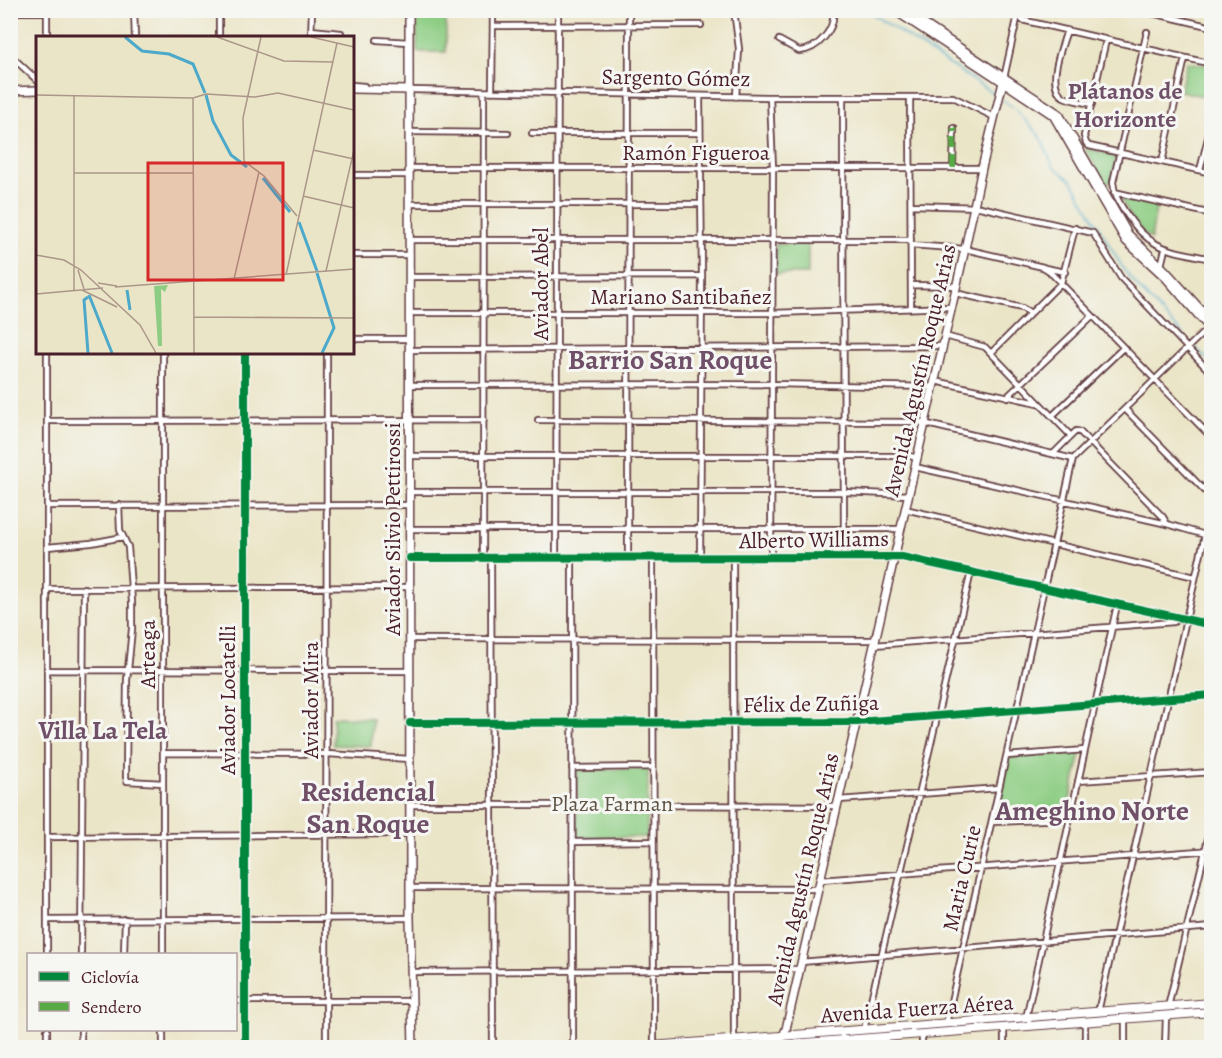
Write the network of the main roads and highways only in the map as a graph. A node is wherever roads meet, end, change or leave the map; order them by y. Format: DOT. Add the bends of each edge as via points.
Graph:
graph roads {
  1 [pos="409,10"];
  2 [pos="894,10"];
  3 [pos="903,10"];
  4 [pos="1004,80"];
  5 [pos="354,87"];
  6 [pos="36,90"];
  7 [pos="410,90"];
  8 [pos="10,91"];
  9 [pos="1211,327"];
  10 [pos="1212,1003"];
  11 [pos="1212,1012"];
  12 [pos="783,1036"];
  13 [pos="842,1040"];
  14 [pos="654,1046"];
  15 [pos="775,1046"];
  16 [pos="412,1047"];
  17 [pos="625,1047"];
  18 [pos="739,1047"];
  1 -- 7 [label="main road, Aviador Silvio Pettirossi"];
  2 -- 4 [label="main road"];
  3 -- 4 [label="main road"];
  4 -- 9 [label="main road" via="1053,115 1126,241"];
  4 -- 9 [label="main road" via="1059,114 1128,234 1161,266"];
  4 -- 12 [label="main road, Avenida Agustín Roque Arias"];
  5 -- 7 [label="main road, Sargento Gómez"];
  6 -- 8 [label="main road"];
  7 -- 16 [label="main road, Aviador Silvio Pettirossi"];
  10 -- 13 [label="main road, Avenida Fuerza Aérea" via="864,1030"];
  11 -- 13 [label="main road, Avenida Fuerza Aérea"];
  12 -- 13 [label="main road, Avenida Fuerza Aérea"];
  12 -- 14 [label="main road, Avenida Fuerza Aérea"];
  12 -- 15 [label="main road, Avenida Agustín Roque Arias"];
  13 -- 15 [label="main road, Avenida Fuerza Aérea"];
  14 -- 17 [label="main road, Avenida Fuerza Aérea"];
  15 -- 18 [label="main road, Avenida Fuerza Aérea"];
}
